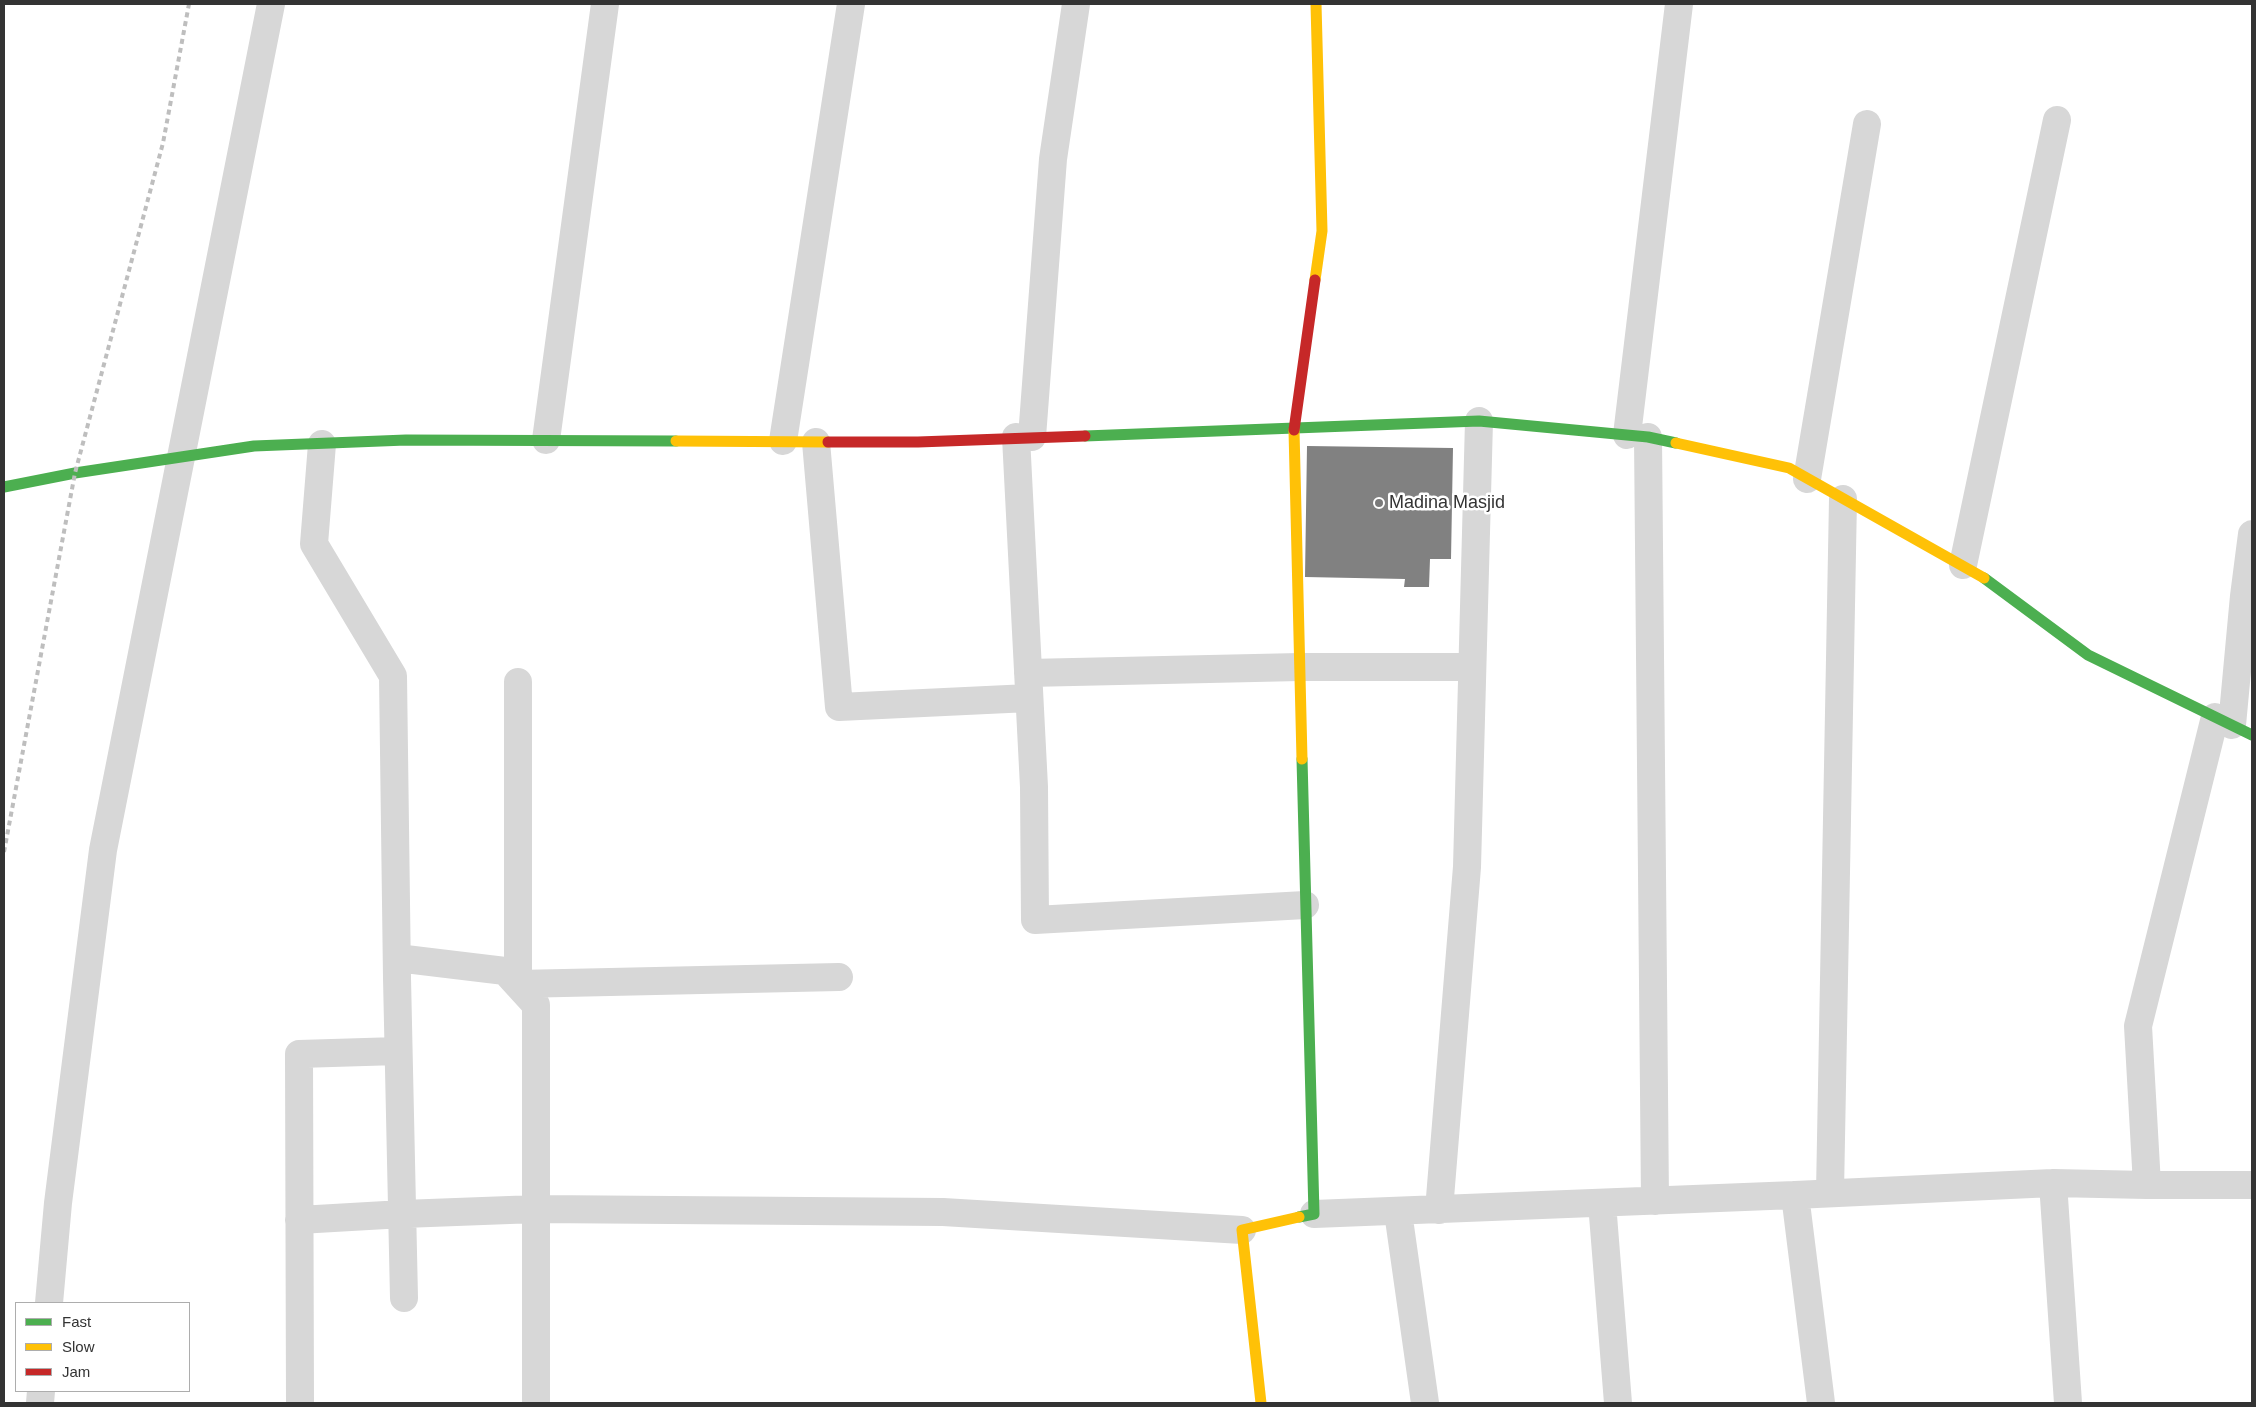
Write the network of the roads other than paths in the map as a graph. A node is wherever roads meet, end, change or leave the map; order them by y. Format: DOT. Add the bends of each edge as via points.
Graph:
graph roads {
  1 [pos="271,4"];
  2 [pos="605,4"];
  3 [pos="851,4"];
  4 [pos="1076,4"];
  5 [pos="1316,4"];
  6 [pos="1679,4"];
  7 [pos="2057,120"];
  8 [pos="1868,124"];
  9 [pos="1479,421"];
  10 [pos="1294,426"];
  11 [pos="1638,436"];
  12 [pos="1024,437"];
  13 [pos="546,440"];
  14 [pos="783,441"];
  15 [pos="816,442"];
  16 [pos="322,444"];
  17 [pos="182,457"];
  18 [pos="1807,479"];
  19 [pos="4,487"];
  20 [pos="1843,499"];
  21 [pos="2252,534"];
  22 [pos="1963,565"];
  23 [pos="1300,666"];
  24 [pos="1472,666"];
  25 [pos="518,682"];
  26 [pos="1028,685"];
  27 [pos="2233,726"];
  28 [pos="1305,905"];
  29 [pos="397,958"];
  30 [pos="838,977"];
  31 [pos="518,984"];
  32 [pos="398,1051"];
  33 [pos="2053,1183"];
  34 [pos="2147,1185"];
  35 [pos="2252,1185"];
  36 [pos="1830,1192"];
  37 [pos="1795,1195"];
  38 [pos="1655,1201"];
  39 [pos="1602,1203"];
  40 [pos="536,1209"];
  41 [pos="1439,1210"];
  42 [pos="1398,1212"];
  43 [pos="403,1214"];
  44 [pos="1314,1214"];
  45 [pos="299,1220"];
  46 [pos="1242,1230"];
  47 [pos="404,1298"];
  48 [pos="49,1302"];
  49 [pos="300,1403"];
  50 [pos="536,1403"];
  51 [pos="1261,1403"];
  52 [pos="1425,1403"];
  53 [pos="1618,1403"];
  54 [pos="1821,1403"];
  55 [pos="2068,1403"];
  1 -- 17 [label="street"];
  2 -- 13 [label="street"];
  3 -- 14 [label="street"];
  4 -- 12 [label="street" via="1053,159"];
  5 -- 10 [label="street" via="1322,231"];
  6 -- 11 [label="street"];
  7 -- 22 [label="street"];
  8 -- 18 [label="street"];
  9 -- 10 [label="street"];
  9 -- 11 [label="street"];
  9 -- 24 [label="street"];
  10 -- 12 [label="street"];
  10 -- 23 [label="street"];
  11 -- 18 [label="street" via="1789,468"];
  11 -- 38 [label="street"];
  12 -- 15 [label="street"];
  12 -- 26 [label="street"];
  13 -- 14 [label="street"];
  13 -- 16 [label="street"];
  14 -- 15 [label="street"];
  15 -- 26 [label="street" via="838,707"];
  16 -- 17 [label="street" via="254,446"];
  16 -- 29 [label="street" via="314,544 393,676"];
  17 -- 19 [label="street" via="75,472"];
  17 -- 48 [label="street" via="103,850 58,1203"];
  18 -- 20 [label="street"];
  20 -- 22 [label="street"];
  20 -- 36 [label="street"];
  21 -- 27 [label="street"];
  22 -- 27 [label="street" via="2088,655"];
  23 -- 24 [label="street"];
  23 -- 26 [label="street"];
  23 -- 28 [label="street"];
  24 -- 41 [label="street" via="1467,868"];
  25 -- 31 [label="street"];
  26 -- 28 [label="street" via="1034,787 1035,920"];
  27 -- 34 [label="street" via="2138,1026"];
  28 -- 44 [label="street"];
  29 -- 31 [label="street" via="505,971"];
  29 -- 32 [label="street"];
  30 -- 31 [label="street"];
  31 -- 40 [label="street" via="536,1005"];
  32 -- 43 [label="street"];
  32 -- 45 [label="street" via="299,1054"];
  33 -- 34 [label="street"];
  33 -- 36 [label="street"];
  33 -- 55 [label="street"];
  34 -- 35 [label="street"];
  36 -- 37 [label="street"];
  37 -- 38 [label="street"];
  37 -- 54 [label="street"];
  38 -- 39 [label="street"];
  39 -- 41 [label="street"];
  39 -- 53 [label="street"];
  40 -- 43 [label="street"];
  40 -- 46 [label="street" via="943,1212"];
  40 -- 50 [label="street"];
  41 -- 42 [label="street"];
  42 -- 44 [label="street"];
  42 -- 52 [label="street"];
  43 -- 45 [label="street"];
  43 -- 47 [label="street"];
  44 -- 46 [label="street"];
  45 -- 49 [label="street"];
  46 -- 51 [label="street"];
}
